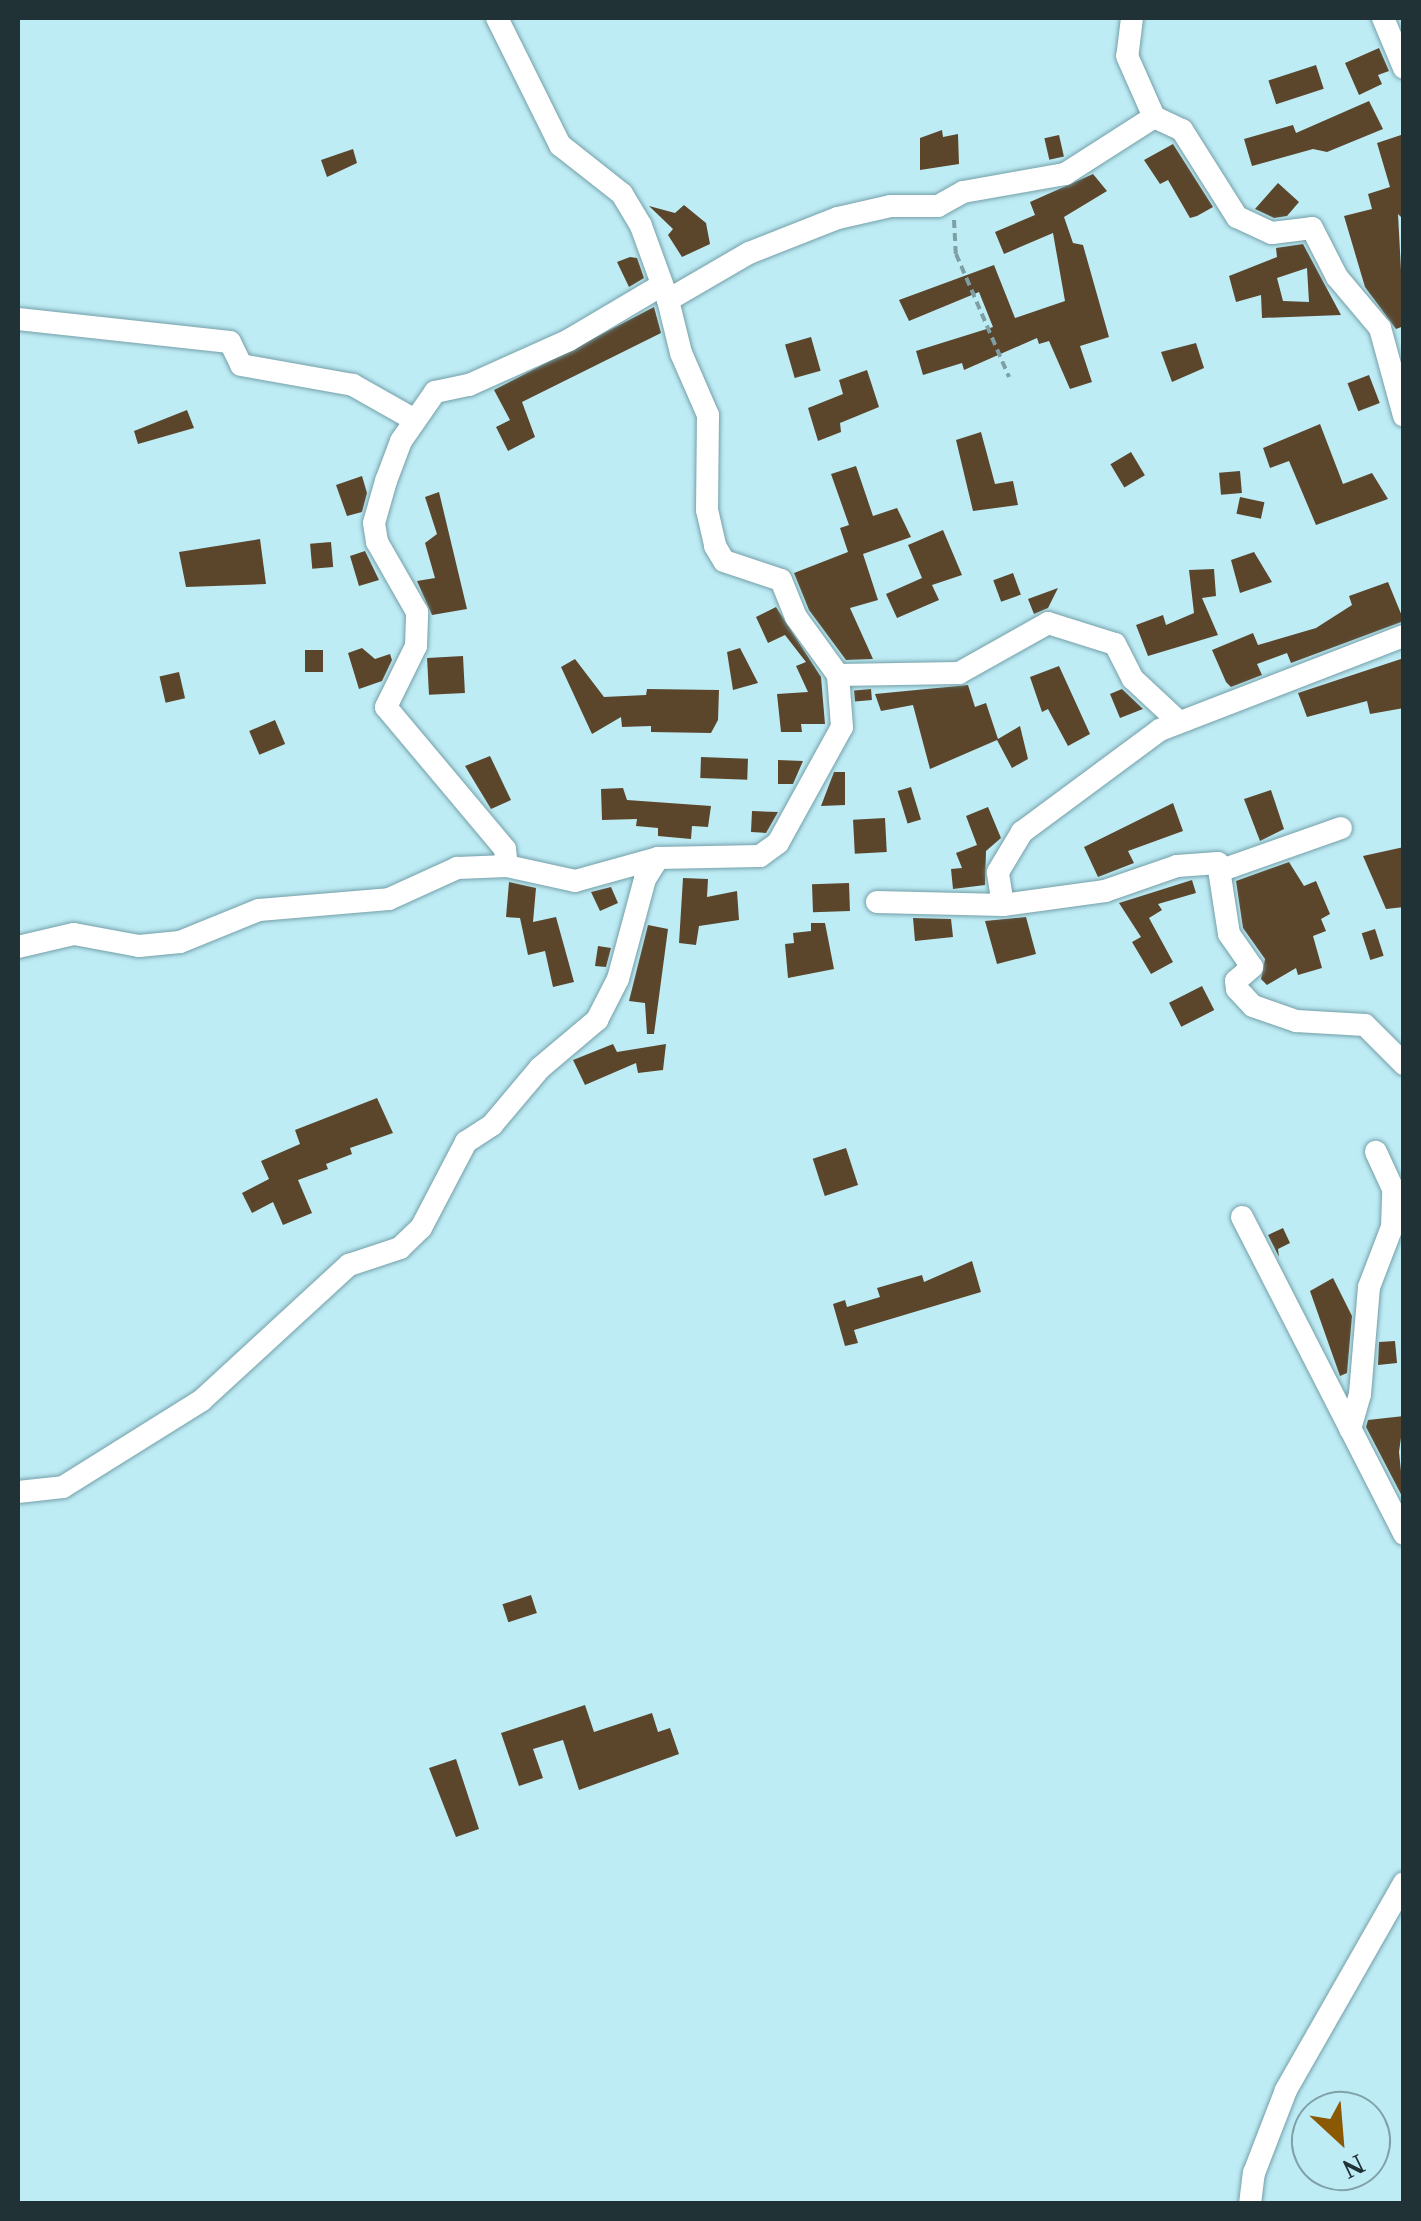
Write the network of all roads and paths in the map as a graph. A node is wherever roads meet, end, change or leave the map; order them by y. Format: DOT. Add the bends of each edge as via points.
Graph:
graph roads {
  1 [pos="497,18"];
  2 [pos="1132,18"];
  3 [pos="1383,18"];
  4 [pos="1404,68"];
  5 [pos="1154,116"];
  6 [pos="963,192"];
  7 [pos="665,292"];
  8 [pos="18,319"];
  9 [pos="1009,377"];
  10 [pos="1404,416"];
  11 [pos="413,419"];
  12 [pos="1404,636"];
  13 [pos="838,675"];
  14 [pos="1177,720"];
  15 [pos="1341,828"];
  16 [pos="658,858"];
  17 [pos="507,866"];
  18 [pos="1222,870"];
  19 [pos="877,902"];
  20 [pos="1003,904"];
  21 [pos="18,946"];
  22 [pos="1404,1064"];
  23 [pos="1376,1152"];
  24 [pos="1242,1217"];
  25 [pos="1350,1429"];
  26 [pos="18,1492"];
  27 [pos="1404,1534"];
  28 [pos="1404,1883"];
  29 [pos="1250,2204"];
  1 -- 7 [label="street" via="560,145 622,194 642,226"];
  2 -- 5 [label="street" via="1127,56"];
  3 -- 4 [label="street"];
  5 -- 6 [label="street" via="1065,174"];
  5 -- 10 [label="street" via="1182,130 1237,217 1272,233 1312,228 1337,276 1380,328"];
  6 -- 7 [label="street" via="938,206 892,206 838,218"];
  6 -- 9 [label="path" via="952,226 956,254"];
  7 -- 11 [label="street" via="469,385 435,392"];
  7 -- 13 [label="street" via="681,353 708,415 707,510 714,546 724,561 781,580 796,617"];
  8 -- 11 [label="street" via="230,342 241,364 353,386"];
  11 -- 17 [label="street" via="374,523 377,542 418,612 416,646 386,707 505,849"];
  12 -- 14 [label="street" via="1200,718"];
  13 -- 14 [label="street" via="959,673 1048,623 1114,644 1133,679"];
  13 -- 16 [label="street" via="842,727 778,843 760,856"];
  14 -- 20 [label="street" via="1022,832 998,872"];
  15 -- 18 [label="street"];
  16 -- 17 [label="street" via="575,881"];
  16 -- 26 [label="street" via="644,879 618,979 597,1020 540,1068 492,1125 466,1142 421,1228 400,1248 349,1265 202,1400 63,1486"];
  17 -- 21 [label="street" via="457,868 389,899 260,910 180,942 139,946 74,934"];
  18 -- 20 [label="street" via="1218,863 1177,866 1106,891"];
  18 -- 22 [label="street" via="1229,934 1252,967 1240,974 1238,990 1254,1006 1296,1020 1365,1026"];
  19 -- 20 [label="street"];
  23 -- 25 [label="street" via="1393,1189 1392,1227 1369,1286 1360,1394"];
  24 -- 25 [label="street"];
  25 -- 27 [label="street"];
  28 -- 29 [label="street" via="1286,2090 1254,2174"];
}
